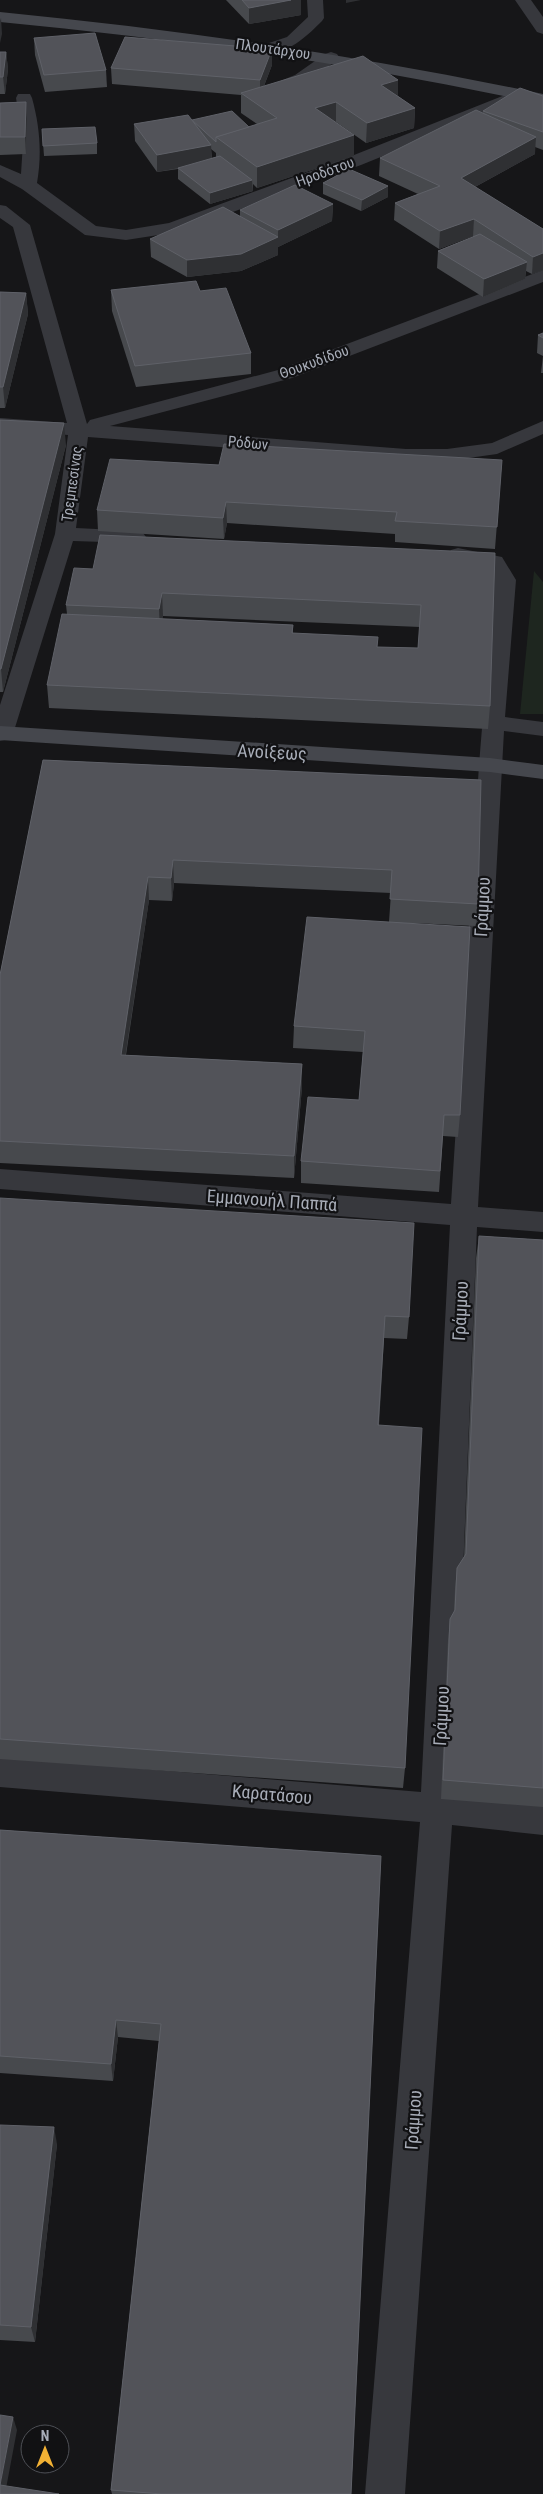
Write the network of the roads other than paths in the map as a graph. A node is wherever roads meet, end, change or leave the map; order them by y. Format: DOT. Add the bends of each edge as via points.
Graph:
graph roads {
  1 [pos="315,0"];
  2 [pos="523,0"];
  3 [pos="0,17"];
  4 [pos="543,29"];
  5 [pos="269,48"];
  6 [pos="331,57"];
  7 [pos="265,94"];
  8 [pos="520,94"];
  9 [pos="24,98"];
  10 [pos="543,99"];
  11 [pos="0,170"];
  12 [pos="28,186"];
  13 [pos="0,210"];
  14 [pos="543,276"];
  15 [pos="0,424"];
  16 [pos="543,427"];
  17 [pos="79,429"];
  18 [pos="65,534"];
  19 [pos="164,539"];
  20 [pos="433,552"];
  21 [pos="493,723"];
  22 [pos="543,729"];
  23 [pos="1,736"];
  24 [pos="490,765"];
  25 [pos="543,772"];
  26 [pos="0,1179"];
  27 [pos="464,1215"];
  28 [pos="543,1222"];
  29 [pos="0,1772"];
  30 [pos="437,1808"];
  31 [pos="543,1820"];
  32 [pos="385,2494"];
  1 -- 5 [label="street" via="316,18 293,40"];
  2 -- 4 [label="street"];
  3 -- 5 [label="street, Πλουτάρχου"];
  5 -- 6 [label="street, Πλουτάρχου"];
  6 -- 7 [label="street" via="301,78"];
  6 -- 8 [label="street, Πλουτάρχου"];
  8 -- 10 [label="street, Πλουτάρχου"];
  8 -- 12 [label="street, Ηροδότου" via="355,161 172,228 126,235 91,232"];
  9 -- 12 [label="street" via="32,128 33,160"];
  11 -- 12 [label="street, Ηροδότου"];
  13 -- 17 [label="street, Τρεμπεσίνας" via="21,225 35,304"];
  14 -- 17 [label="street, Θουκυδίδου" via="285,374"];
  15 -- 17 [label="street, Ρόδων"];
  16 -- 17 [label="street, Ρόδων" via="496,448 447,455 406,455"];
  17 -- 18 [label="street, Τρεμπεσίνας"];
  18 -- 19 [label="street"];
  18 -- 23 [label="street, Τρεμπεσίνας"];
  20 -- 21 [label="street, Γράμμου" via="453,552 495,562 505,580"];
  21 -- 22 [label="street"];
  21 -- 24 [label="street, Γράμμου"];
  23 -- 24 [label="street, Ανοίξεως"];
  24 -- 25 [label="street, Ανοίξεως"];
  24 -- 27 [label="street, Γράμμου"];
  26 -- 27 [label="street, Εμμανουήλ Παππά"];
  27 -- 28 [label="street, Εμμανουήλ Παππά"];
  27 -- 30 [label="street, Γράμμου"];
  29 -- 30 [label="street, Καρατάσου"];
  30 -- 31 [label="street, Καρατάσου"];
  30 -- 32 [label="street, Γράμμου"];
}
